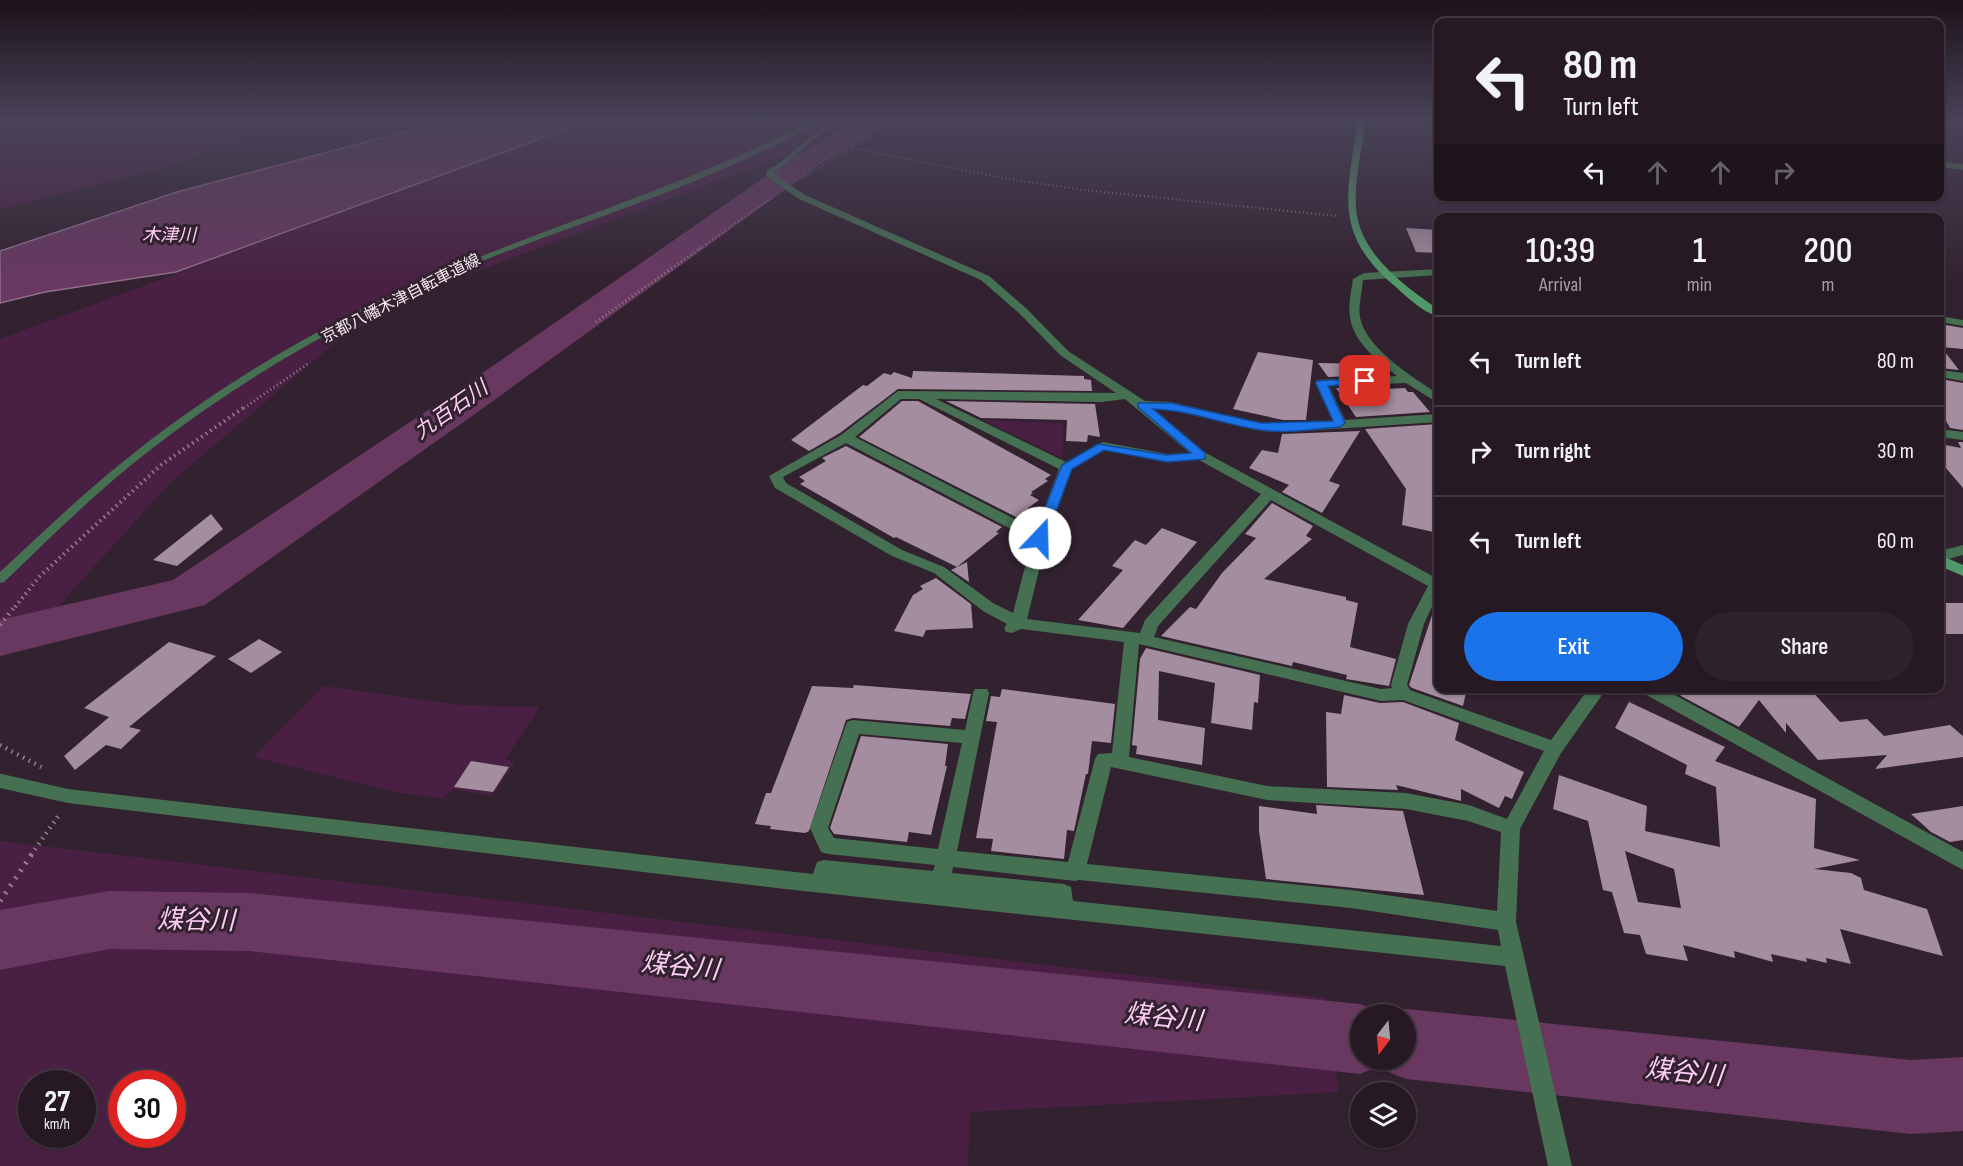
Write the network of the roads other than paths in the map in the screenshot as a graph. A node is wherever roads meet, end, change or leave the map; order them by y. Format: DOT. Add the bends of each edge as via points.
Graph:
graph roads {
  1 [pos="701,175"];
  2 [pos="775,175"];
  3 [pos="1355,175"];
  4 [pos="1385,272"];
  5 [pos="1434,272"];
  6 [pos="1434,310"];
  7 [pos="1944,321"];
  8 [pos="1963,323"];
  9 [pos="1944,375"];
  10 [pos="1963,377"];
  11 [pos="1408,379"];
  12 [pos="1127,395"];
  13 [pos="920,396"];
  14 [pos="1434,396"];
  15 [pos="1142,405"];
  16 [pos="1434,418"];
  17 [pos="1340,423"];
  18 [pos="1944,434"];
  19 [pos="1963,436"];
  20 [pos="846,438"];
  21 [pos="1201,456"];
  22 [pos="1066,467"];
  23 [pos="1269,493"];
  24 [pos="1040,538"];
  25 [pos="1963,550"];
  26 [pos="1944,557"];
  27 [pos="1944,560"];
  28 [pos="1963,571"];
  29 [pos="0,579"];
  30 [pos="1434,582"];
  31 [pos="1434,590"];
  32 [pos="1014,626"];
  33 [pos="1139,638"];
  34 [pos="981,693"];
  35 [pos="1595,693"];
  36 [pos="1656,693"];
  37 [pos="1404,694"];
  38 [pos="972,737"];
  39 [pos="1555,748"];
  40 [pos="1120,762"];
  41 [pos="1,780"];
  42 [pos="1511,828"];
  43 [pos="945,857"];
  44 [pos="1963,862"];
  45 [pos="1075,873"];
  46 [pos="941,880"];
  47 [pos="820,883"];
  48 [pos="1063,909"];
  49 [pos="1506,922"];
  50 [pos="1514,957"];
  51 [pos="1560,1166"];
  1 -- 29 [label="lane" via="424,283 277,359 141,452"];
  2 -- 12 [label="street" via="802,196 985,278 1064,353"];
  3 -- 4 [label="street" via="1353,219"];
  4 -- 5 [label="street"];
  4 -- 6 [label="street"];
  4 -- 11 [label="street" via="1358,279 1356,321 1370,342"];
  7 -- 8 [label="street"];
  9 -- 10 [label="street"];
  11 -- 14 [label="street"];
  11 -- 17 [label="street" via="1321,383"];
  12 -- 13 [label="street"];
  12 -- 15 [label="street"];
  13 -- 20 [label="street" via="898,395"];
  13 -- 22 [label="street"];
  15 -- 17 [label="street" via="1171,406 1261,427"];
  15 -- 21 [label="street"];
  16 -- 17 [label="street"];
  18 -- 19 [label="street"];
  20 -- 24 [label="street"];
  20 -- 32 [label="street" via="776,476 780,485 897,553 939,570"];
  21 -- 22 [label="street" via="1167,458 1102,446"];
  21 -- 23 [label="street"];
  22 -- 24 [label="street"];
  23 -- 30 [label="street"];
  23 -- 33 [label="street"];
  24 -- 32 [label="street"];
  25 -- 26 [label="street"];
  27 -- 28 [label="street"];
  31 -- 37 [label="street" via="1413,634 1399,685"];
  32 -- 33 [label="street"];
  33 -- 37 [label="street" via="1381,694"];
  33 -- 40 [label="street"];
  34 -- 38 [label="street"];
  35 -- 39 [label="street"];
  36 -- 44 [label="street"];
  37 -- 39 [label="street"];
  38 -- 43 [label="street"];
  38 -- 43 [label="street" via="853,727 819,828 828,846"];
  39 -- 42 [label="street"];
  40 -- 42 [label="street" via="1267,793 1406,801 1469,813"];
  40 -- 45 [label="street" via="1104,759"];
  41 -- 47 [label="street" via="68,796"];
  42 -- 49 [label="street"];
  43 -- 45 [label="street"];
  43 -- 46 [label="street"];
  45 -- 49 [label="street" via="1351,899"];
  46 -- 47 [label="street" via="824,868"];
  46 -- 48 [label="street" via="1064,893"];
  47 -- 48 [label="street"];
  48 -- 50 [label="street"];
  49 -- 50 [label="street"];
  50 -- 51 [label="street"];
}
